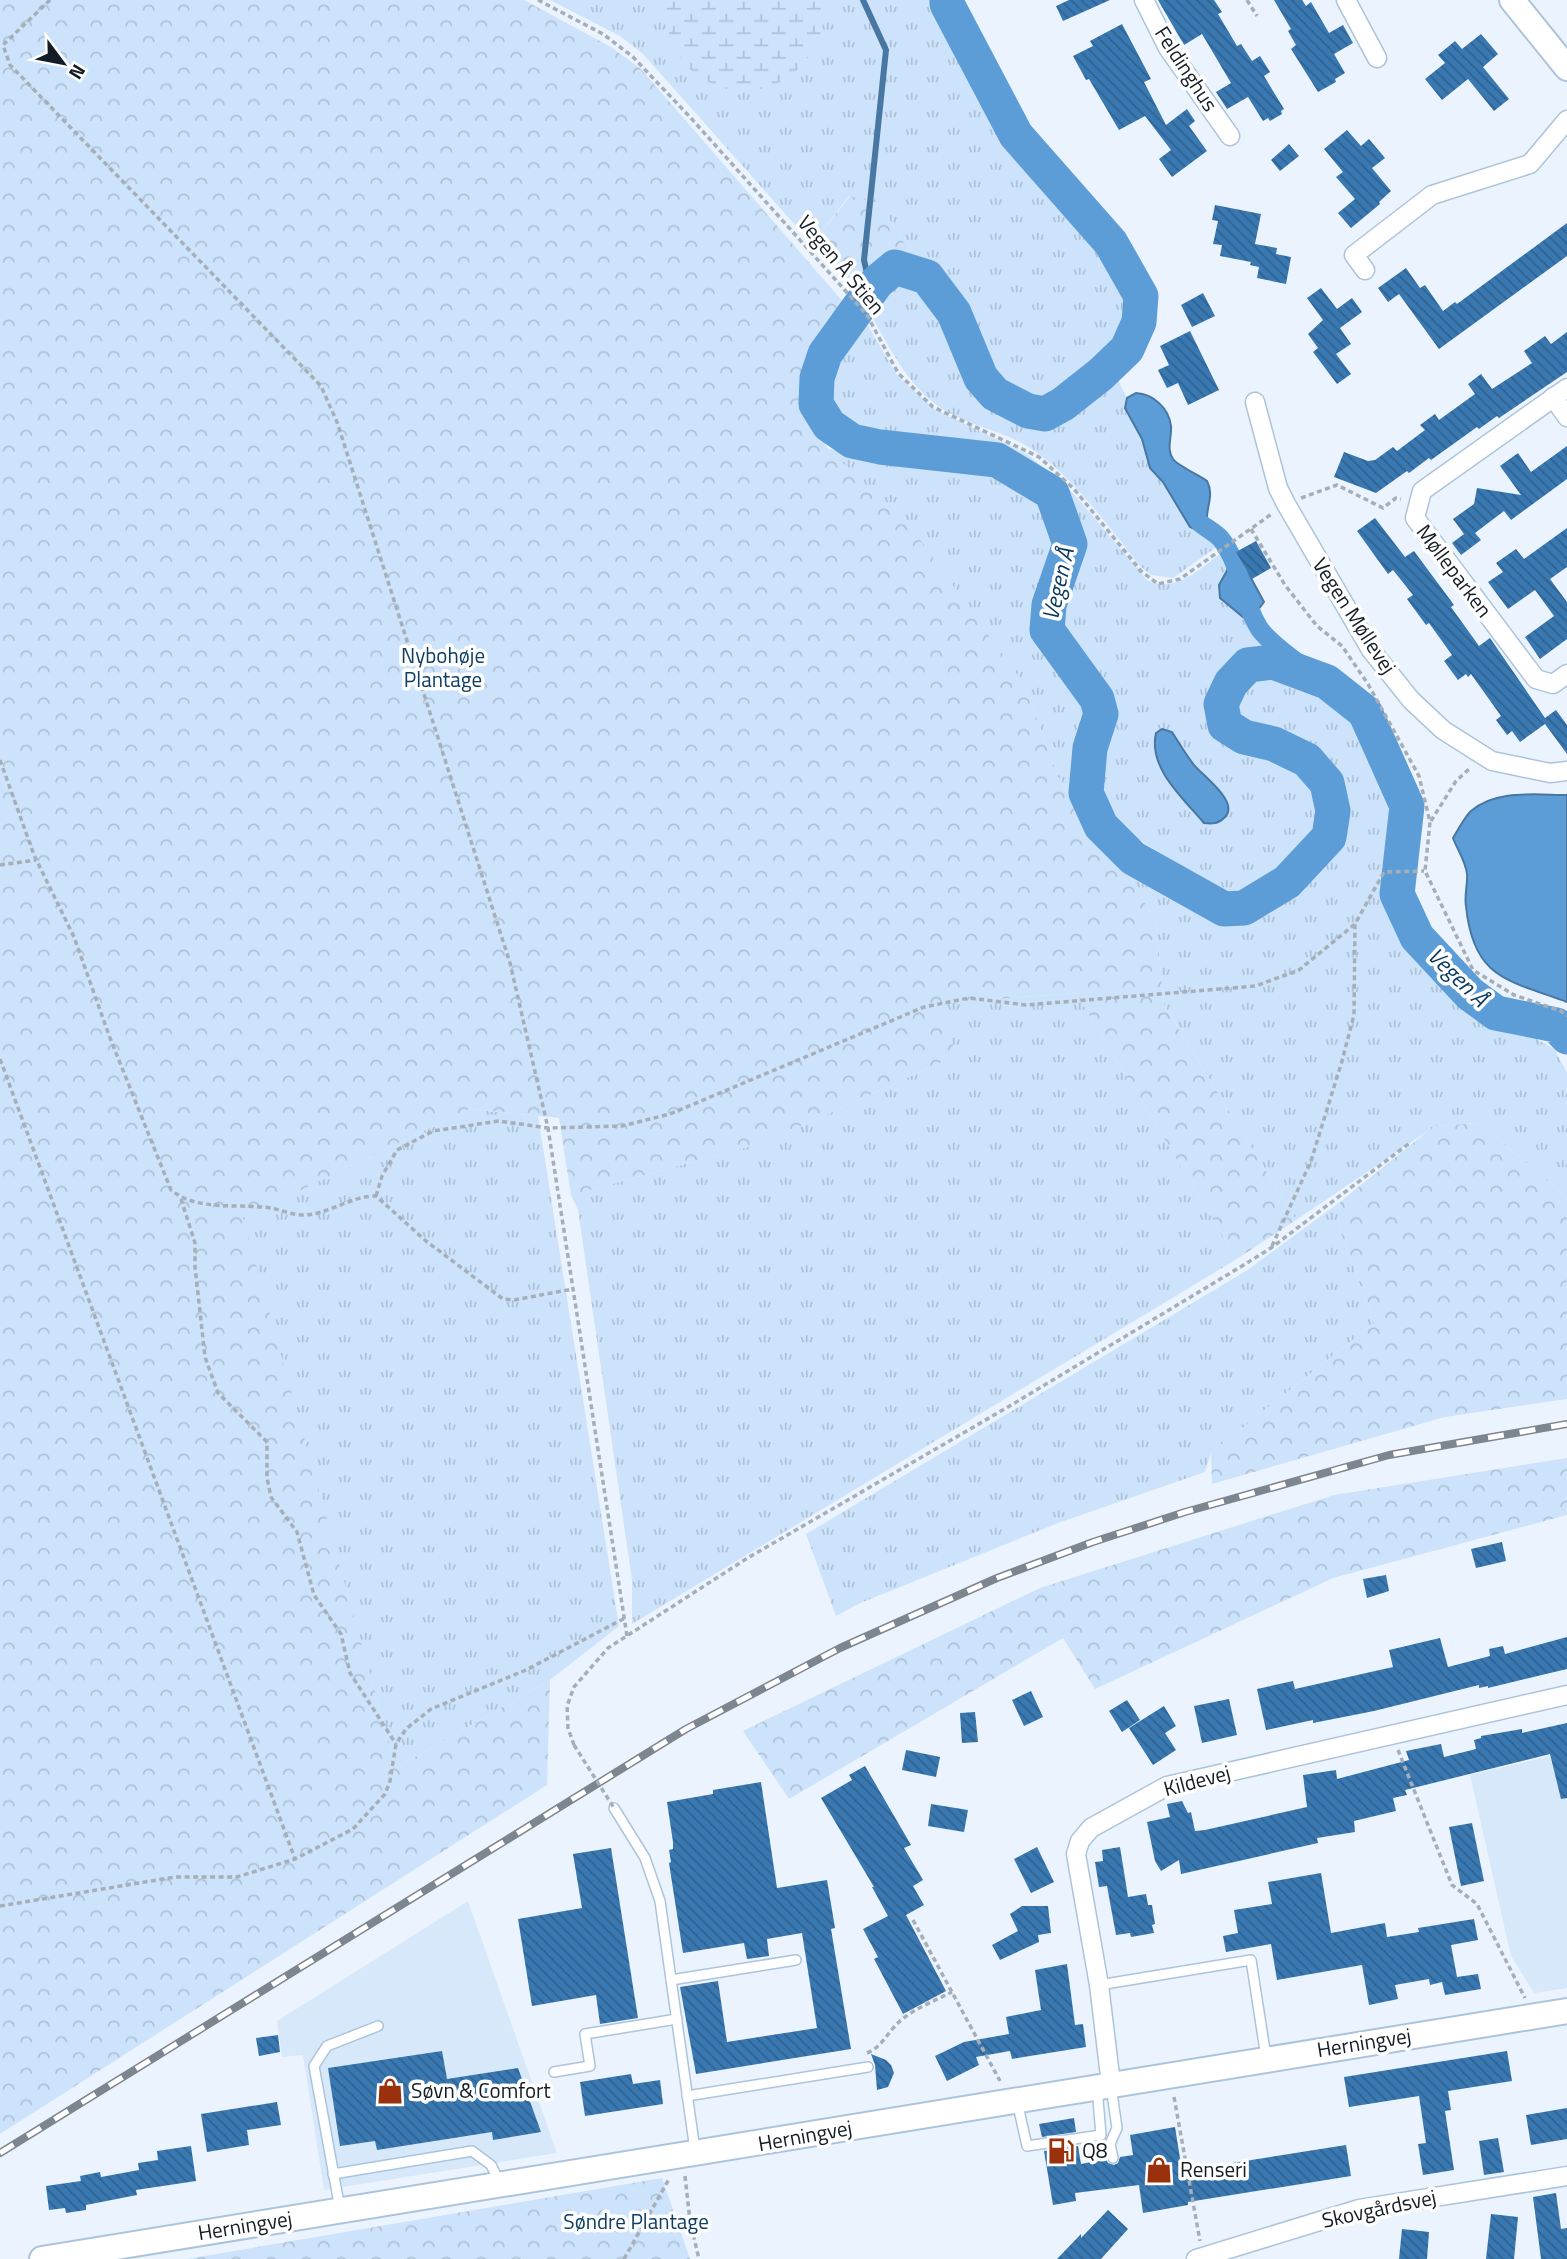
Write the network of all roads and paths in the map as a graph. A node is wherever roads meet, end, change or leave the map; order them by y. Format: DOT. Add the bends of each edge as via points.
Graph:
graph roads {
  1 [pos="50,0"];
  2 [pos="538,0"];
  3 [pos="1144,0"];
  4 [pos="1247,0"];
  5 [pos="1346,0"];
  6 [pos="1513,0"];
  7 [pos="1257,16"];
  8 [pos="1377,58"];
  9 [pos="1567,68"];
  10 [pos="1567,120"];
  11 [pos="1230,135"];
  12 [pos="1365,270"];
  13 [pos="1560,393"];
  14 [pos="1255,402"];
  15 [pos="1567,417"];
  16 [pos="1419,502"];
  17 [pos="1286,504"];
  18 [pos="1251,529"];
  19 [pos="1567,674"];
  20 [pos="1484,755"];
  21 [pos="0,760"];
  22 [pos="1567,771"];
  23 [pos="1430,822"];
  24 [pos="36,860"];
  25 [pos="0,865"];
  26 [pos="1425,871"];
  27 [pos="1355,924"];
  28 [pos="1567,1016"];
  29 [pos="0,1059"];
  30 [pos="548,1128"];
  31 [pos="1412,1142"];
  32 [pos="376,1196"];
  33 [pos="180,1198"];
  34 [pos="1271,1248"];
  35 [pos="574,1289"];
  36 [pos="625,1618"];
  37 [pos="627,1636"];
  38 [pos="1567,1695"];
  39 [pos="1392,1735"];
  40 [pos="396,1744"];
  41 [pos="614,1808"];
  42 [pos="295,1859"];
  43 [pos="0,1906"];
  44 [pos="913,1920"];
  45 [pos="796,1960"];
  46 [pos="671,1980"];
  47 [pos="1099,1985"];
  48 [pos="952,1992"];
  49 [pos="1567,2011"];
  50 [pos="1530,2017"];
  51 [pos="677,2020"];
  52 [pos="378,2026"];
  53 [pos="857,2055"];
  54 [pos="1267,2059"];
  55 [pos="868,2067"];
  56 [pos="554,2072"];
  57 [pos="1170,2074"];
  58 [pos="1104,2085"];
  59 [pos="687,2096"];
  60 [pos="1014,2100"];
  61 [pos="689,2155"];
  62 [pos="1113,2158"];
  63 [pos="333,2174"];
  64 [pos="1567,2176"];
  65 [pos="501,2185"];
  66 [pos="340,2211"];
  67 [pos="1199,2258"];
  68 [pos="42,2259"];
  69 [pos="624,2259"];
  70 [pos="699,2259"];
  1 -- 30 [label="path" via="3,45 10,65 321,386 337,422 510,962"];
  2 -- 18 [label="path, Vegen Å Stien" via="603,34 633,57 867,315 898,373 933,407 1039,457 1074,489 1140,571 1158,584 1180,579"];
  3 -- 11 [label="street, Feldinghus" via="1168,48"];
  4 -- 7 [label="path"];
  5 -- 8 [label="street"];
  6 -- 9 [label="street"];
  10 -- 12 [label="street" via="1530,164 1432,195 1353,255"];
  13 -- 15 [label="street, Mølleparken"];
  13 -- 16 [label="street, Mølleparken" via="1422,491"];
  14 -- 17 [label="street, Vegen Møllevej"];
  16 -- 17 [label="path, Vegen Å Stien" via="1396,498 1382,508 1337,485"];
  16 -- 19 [label="street, Mølleparken" via="1415,518 1536,679 1553,684"];
  17 -- 18 [label="path, Vegen Å Stien"];
  17 -- 20 [label="street, Vegen Møllevej" via="1371,650 1411,700 1443,730"];
  18 -- 23 [label="path" via="1284,584 1317,626 1342,646 1368,684 1419,776"];
  20 -- 22 [label="street, Vegen Møllevej" via="1492,761 1550,774"];
  20 -- 23 [label="path" via="1456,781"];
  21 -- 24 [label="path"];
  23 -- 26 [label="path"];
  24 -- 25 [label="path"];
  24 -- 33 [label="path" via="74,937 166,1180"];
  26 -- 27 [label="path" via="1384,872"];
  26 -- 28 [label="path" via="1473,970 1514,995"];
  27 -- 30 [label="path" via="1300,970 1256,986 1026,1005 969,998 924,1007 670,1114 622,1126"];
  27 -- 34 [label="path" via="1354,1015 1311,1161"];
  29 -- 42 [label="path"];
  30 -- 32 [label="path" via="499,1121 433,1131 397,1150"];
  30 -- 35 [label="path"];
  31 -- 34 [label="path"];
  32 -- 33 [label="path" via="302,1215"];
  32 -- 35 [label="path" via="503,1299"];
  33 -- 40 [label="path" via="195,1243 205,1357 218,1393 267,1442 271,1497 297,1532 314,1595 341,1634 350,1673"];
  34 -- 37 [label="path" via="746,1559"];
  35 -- 36 [label="path"];
  36 -- 37 [label="path"];
  36 -- 40 [label="path" via="526,1670 431,1709 406,1729"];
  37 -- 41 [label="path, bridge" via="608,1648 574,1687 567,1706 574,1745"];
  38 -- 39 [label="street, Kildevej"];
  39 -- 47 [label="street, Kildevej" via="1167,1786 1091,1828 1076,1854"];
  39 -- 50 [label="path" via="1452,1885 1477,1904"];
  40 -- 42 [label="path" via="385,1794 353,1829"];
  41 -- 46 [label="lane" via="645,1858 660,1901"];
  42 -- 43 [label="path" via="237,1877 175,1877"];
  44 -- 48 [label="path"];
  45 -- 46 [label="lane"];
  46 -- 51 [label="lane"];
  47 -- 54 [label="lane" via="1251,1960"];
  47 -- 58 [label="street, Kildevej"];
  48 -- 53 [label="path" via="909,2014 870,2053"];
  48 -- 60 [label="path"];
  49 -- 50 [label="street, Herningvej"];
  50 -- 54 [label="street, Herningvej"];
  51 -- 56 [label="lane" via="585,2034 590,2066"];
  51 -- 59 [label="lane"];
  52 -- 63 [label="lane" via="327,2046 314,2066"];
  54 -- 57 [label="street, Herningvej"];
  55 -- 59 [label="lane"];
  57 -- 58 [label="street, Herningvej"];
  57 -- 67 [label="path"];
  58 -- 60 [label="street, Herningvej"];
  58 -- 60 [label="lane" via="1101,2135 1027,2146"];
  58 -- 62 [label="lane" via="1117,2128 1110,2144"];
  59 -- 61 [label="lane"];
  60 -- 61 [label="street, Herningvej"];
  61 -- 65 [label="street, Herningvej"];
  61 -- 69 [label="path"];
  61 -- 70 [label="path" via="690,2221"];
  63 -- 65 [label="lane" via="471,2151 491,2165"];
  63 -- 66 [label="lane"];
  64 -- 67 [label="street, Skovgårdsvej" via="1359,2209"];
  65 -- 66 [label="street, Herningvej"];
  66 -- 68 [label="street, Herningvej"];
}
